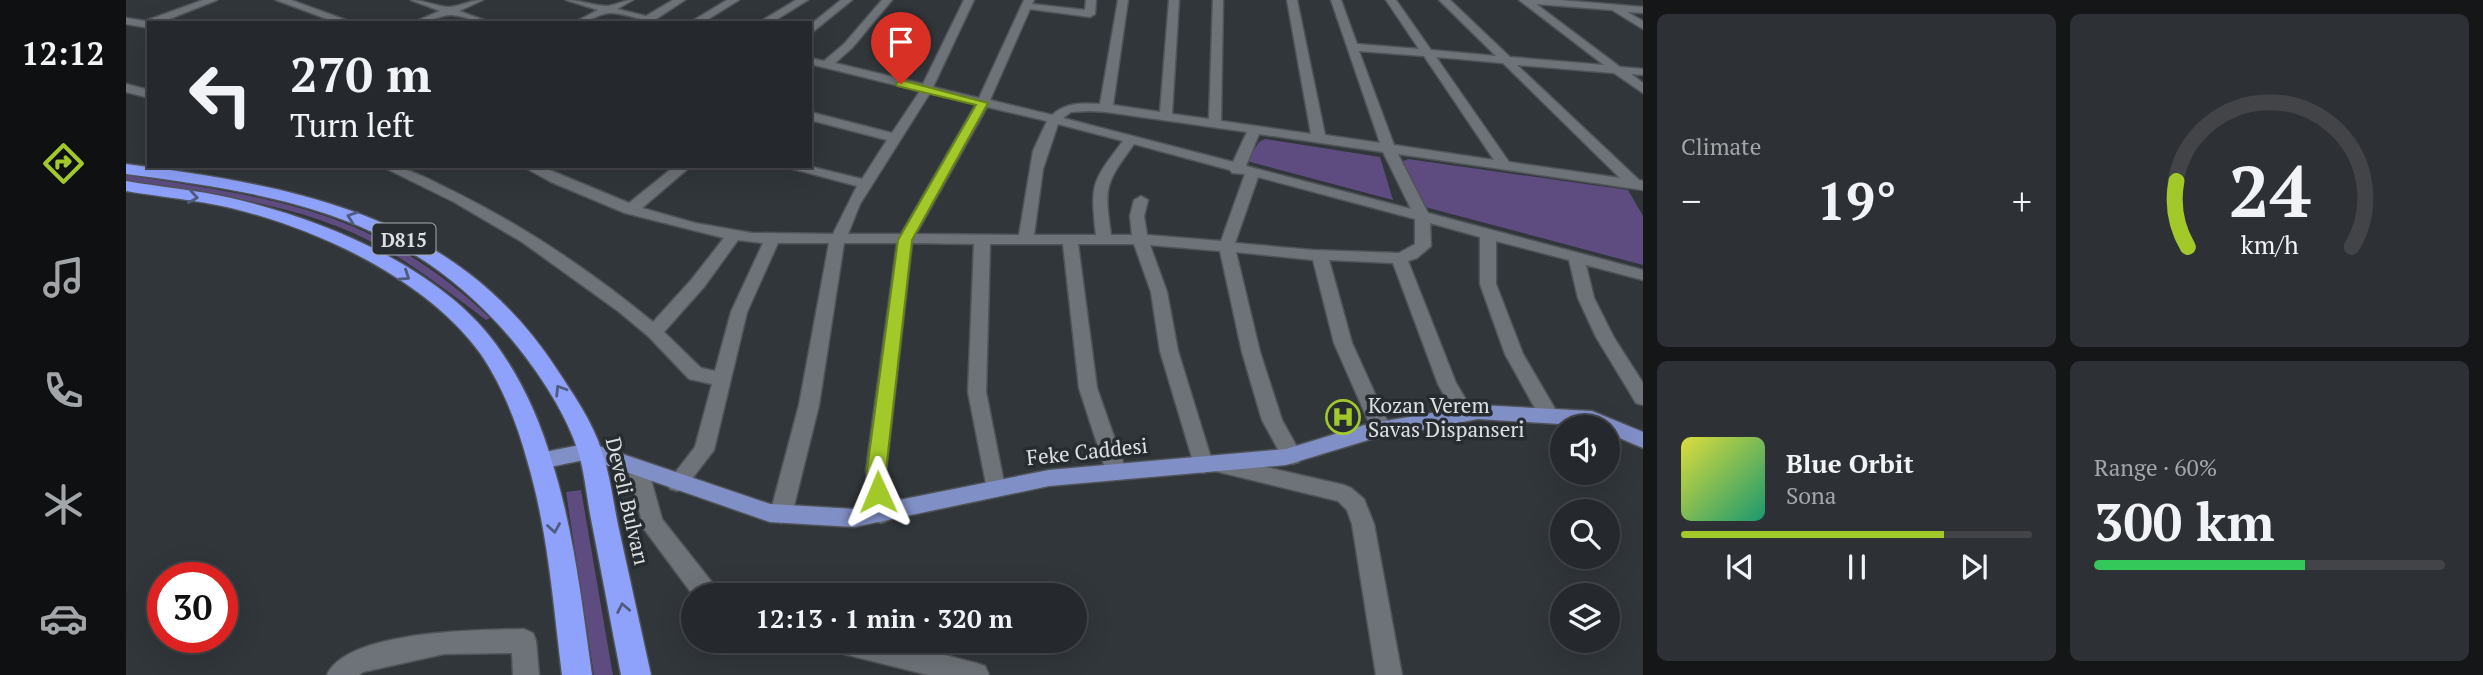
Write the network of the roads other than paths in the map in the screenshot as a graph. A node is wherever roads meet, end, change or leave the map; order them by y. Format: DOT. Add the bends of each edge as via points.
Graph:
graph roads {
  1 [pos="174,0"];
  2 [pos="212,0"];
  3 [pos="281,0"];
  4 [pos="310,0"];
  5 [pos="416,0"];
  6 [pos="478,0"];
  7 [pos="573,0"];
  8 [pos="628,0"];
  9 [pos="680,0"];
  10 [pos="734,0"];
  11 [pos="803,0"];
  12 [pos="824,0"];
  13 [pos="887,0"];
  14 [pos="969,0"];
  15 [pos="1091,0"];
  16 [pos="1123,0"];
  17 [pos="1174,0"];
  18 [pos="1218,0"];
  19 [pos="1292,0"];
  20 [pos="1336,0"];
  21 [pos="1391,0"];
  22 [pos="1444,0"];
  23 [pos="1525,0"];
  24 [pos="1602,0"];
  25 [pos="845,2"];
  26 [pos="1028,3"];
  27 [pos="296,4"];
  28 [pos="198,5"];
  29 [pos="1615,8"];
  30 [pos="608,9"];
  31 [pos="450,10"];
  32 [pos="1643,10"];
  33 [pos="648,19"];
  34 [pos="156,21"];
  35 [pos="343,21"];
  36 [pos="422,21"];
  37 [pos="481,21"];
  38 [pos="582,21"];
  39 [pos="654,21"];
  40 [pos="697,21"];
  41 [pos="766,21"];
  42 [pos="127,22"];
  43 [pos="147,24"];
  44 [pos="1643,26"];
  45 [pos="812,29"];
  46 [pos="1354,47"];
  47 [pos="1429,54"];
  48 [pos="1506,60"];
  49 [pos="812,62"];
  50 [pos="826,65"];
  51 [pos="1621,71"];
  52 [pos="1643,72"];
  53 [pos="126,88"];
  54 [pos="1643,89"];
  55 [pos="926,90"];
  56 [pos="147,93"];
  57 [pos="983,103"];
  58 [pos="1106,108"];
  59 [pos="812,117"];
  60 [pos="1166,117"];
  61 [pos="1054,119"];
  62 [pos="1215,124"];
  63 [pos="1254,130"];
  64 [pos="895,138"];
  65 [pos="1130,140"];
  66 [pos="1319,140"];
  67 [pos="1389,149"];
  68 [pos="1505,166"];
  69 [pos="392,168"];
  70 [pos="535,168"];
  71 [pos="682,168"];
  72 [pos="798,168"];
  73 [pos="126,169"];
  74 [pos="1245,172"];
  75 [pos="866,184"];
  76 [pos="126,186"];
  77 [pos="1641,189"];
  78 [pos="1141,201"];
  79 [pos="630,210"];
  80 [pos="1422,216"];
  81 [pos="1488,233"];
  82 [pos="733,236"];
  83 [pos="1070,238"];
  84 [pos="1104,238"];
  85 [pos="772,239"];
  86 [pos="982,239"];
  87 [pos="1026,239"];
  88 [pos="1140,239"];
  89 [pos="905,240"];
  90 [pos="837,241"];
  91 [pos="1227,244"];
  92 [pos="1320,256"];
  93 [pos="1576,257"];
  94 [pos="1399,258"];
  95 [pos="1643,275"];
  96 [pos="654,332"];
  97 [pos="722,379"];
  98 [pos="1643,398"];
  99 [pos="1464,413"];
  100 [pos="1548,414"];
  101 [pos="1381,429"];
  102 [pos="1643,440"];
  103 [pos="590,451"];
  104 [pos="1292,456"];
  105 [pos="540,461"];
  106 [pos="1210,465"];
  107 [pos="638,469"];
  108 [pos="1116,471"];
  109 [pos="677,483"];
  110 [pos="995,488"];
  111 [pos="881,513"];
  112 [pos="780,514"];
  113 [pos="696,583"];
  114 [pos="888,653"];
  115 [pos="341,675"];
  116 [pos="526,675"];
  117 [pos="577,675"];
  118 [pos="636,675"];
  119 [pos="976,675"];
  120 [pos="1389,675"];
  1 -- 28 [label="street"];
  2 -- 28 [label="street"];
  3 -- 27 [label="street"];
  4 -- 27 [label="street"];
  5 -- 31 [label="street"];
  6 -- 31 [label="street"];
  7 -- 30 [label="street"];
  8 -- 30 [label="street"];
  9 -- 33 [label="street"];
  10 -- 40 [label="street"];
  11 -- 41 [label="street"];
  12 -- 25 [label="street"];
  13 -- 50 [label="street"];
  14 -- 55 [label="street"];
  15 -- 26 [label="street" via="1090,14"];
  16 -- 58 [label="street"];
  17 -- 60 [label="street"];
  18 -- 62 [label="street"];
  19 -- 66 [label="street"];
  20 -- 46 [label="street"];
  21 -- 47 [label="street"];
  22 -- 48 [label="street"];
  23 -- 29 [label="street"];
  23 -- 51 [label="street"];
  24 -- 29 [label="street"];
  25 -- 45 [label="street"];
  26 -- 57 [label="street"];
  27 -- 35 [label="street"];
  28 -- 34 [label="street"];
  29 -- 32 [label="street"];
  29 -- 44 [label="street"];
  30 -- 33 [label="street"];
  30 -- 38 [label="street"];
  31 -- 36 [label="street"];
  31 -- 37 [label="street"];
  33 -- 39 [label="street"];
  42 -- 43 [label="street"];
  46 -- 47 [label="street"];
  46 -- 67 [label="street"];
  47 -- 48 [label="street"];
  47 -- 68 [label="street"];
  48 -- 51 [label="street"];
  48 -- 77 [label="street"];
  49 -- 50 [label="street"];
  50 -- 55 [label="street"];
  51 -- 52 [label="street"];
  51 -- 54 [label="street"];
  53 -- 56 [label="street"];
  55 -- 57 [label="street"];
  55 -- 64 [label="street"];
  57 -- 61 [label="street"];
  57 -- 89 [label="street"];
  58 -- 60 [label="street"];
  58 -- 61 [label="street" via="1064,110"];
  59 -- 64 [label="street"];
  60 -- 62 [label="street"];
  61 -- 65 [label="street"];
  61 -- 87 [label="street" via="1040,143"];
  62 -- 63 [label="street"];
  63 -- 66 [label="street"];
  63 -- 74 [label="street"];
  64 -- 75 [label="street"];
  65 -- 74 [label="street"];
  65 -- 84 [label="street" via="1103,177 1099,200"];
  66 -- 67 [label="street"];
  67 -- 68 [label="street"];
  67 -- 80 [label="street"];
  68 -- 77 [label="street"];
  69 -- 96 [label="street" via="532,242 606,291"];
  70 -- 79 [label="street"];
  71 -- 79 [label="street"];
  72 -- 75 [label="street"];
  103 -- 73 [label="highway, Develi Bulvarı / D815, one-way" via="561,389 502,312 430,254 371,223 298,198"];
  74 -- 80 [label="street"];
  74 -- 91 [label="street"];
  75 -- 90 [label="street"];
  76 -- 105 [label="highway, D815, one-way" via="263,212 351,245 393,268 467,325 485,345 502,370"];
  78 -- 88 [label="street" via="1137,216"];
  79 -- 82 [label="street"];
  80 -- 81 [label="street"];
  80 -- 94 [label="street" via="1423,246 1411,256"];
  81 -- 93 [label="street"];
  81 -- 100 [label="street" via="1488,285 1514,354"];
  82 -- 85 [label="street"];
  82 -- 96 [label="street"];
  83 -- 84 [label="street"];
  83 -- 87 [label="street"];
  83 -- 108 [label="street" via="1088,388"];
  84 -- 88 [label="street"];
  85 -- 90 [label="street"];
  85 -- 97 [label="street" via="739,312"];
  86 -- 87 [label="street"];
  86 -- 89 [label="street"];
  86 -- 110 [label="street" via="977,392"];
  88 -- 91 [label="street"];
  88 -- 106 [label="street" via="1159,292 1169,351"];
  89 -- 90 [label="street"];
  89 -- 111 [label="street" via="876,470"];
  90 -- 112 [label="street" via="809,405"];
  91 -- 92 [label="street"];
  91 -- 104 [label="street" via="1251,352 1272,420"];
  92 -- 94 [label="street"];
  92 -- 101 [label="street" via="1343,343"];
  93 -- 95 [label="street"];
  93 -- 98 [label="street" via="1586,298 1605,338"];
  94 -- 99 [label="street" via="1447,384"];
  96 -- 97 [label="street" via="695,374"];
  97 -- 109 [label="street" via="704,450"];
  99 -- 100 [label="main road, Feke Caddesi"];
  99 -- 101 [label="main road, Feke Caddesi"];
  100 -- 102 [label="main road, Feke Caddesi" via="1592,418"];
  101 -- 104 [label="main road, Feke Caddesi"];
  103 -- 105 [label="main road"];
  103 -- 107 [label="main road, Feke Caddesi"];
  118 -- 103 [label="highway, Develi Bulvarı / D815, one-way"];
  104 -- 106 [label="main road, Feke Caddesi"];
  105 -- 117 [label="highway, D815, one-way"];
  106 -- 108 [label="main road, Feke Caddesi"];
  106 -- 120 [label="street" via="1344,494 1356,505"];
  107 -- 109 [label="main road, Feke Caddesi"];
  107 -- 113 [label="street" via="652,523"];
  108 -- 110 [label="main road, Feke Caddesi"];
  109 -- 112 [label="main road, Feke Caddesi"];
  110 -- 111 [label="main road, Feke Caddesi"];
  111 -- 112 [label="main road, Feke Caddesi" via="826,518"];
  114 -- 119 [label="street"];
  115 -- 116 [label="street" via="356,662 444,642 524,641"];
}
